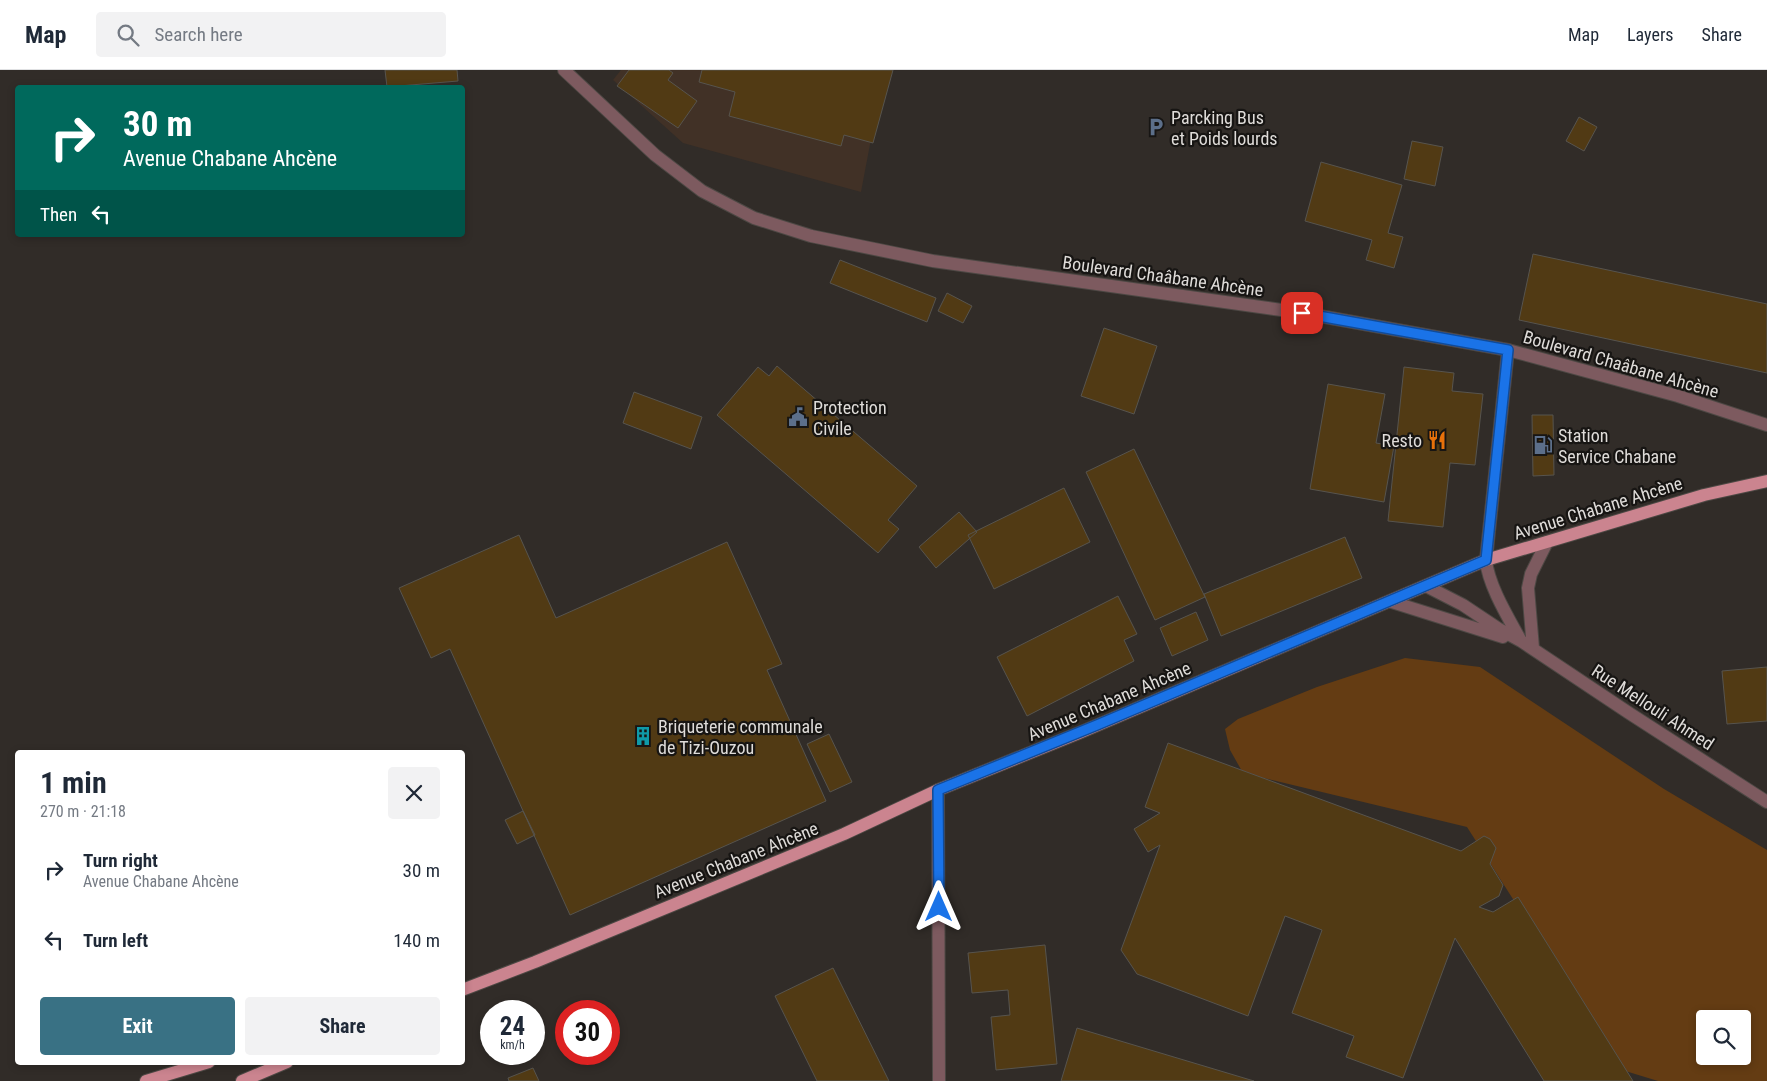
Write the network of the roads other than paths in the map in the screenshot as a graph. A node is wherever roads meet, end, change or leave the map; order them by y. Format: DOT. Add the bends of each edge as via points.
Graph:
graph roads {
  1 [pos="564,70"];
  2 [pos="1508,350"];
  3 [pos="1767,426"];
  4 [pos="1767,481"];
  5 [pos="1547,542"];
  6 [pos="1486,560"];
  7 [pos="1426,586"];
  8 [pos="1392,602"];
  9 [pos="1527,645"];
  10 [pos="938,790"];
  11 [pos="1767,802"];
  12 [pos="467,988"];
  13 [pos="199,1065"];
  14 [pos="280,1065"];
  15 [pos="146,1081"];
  16 [pos="242,1081"];
  17 [pos="939,1081"];
  1 -- 2 [label="street, Boulevard Chaâbane Ahcène" via="654,155 702,191 754,218 811,236 933,261 1302,313"];
  2 -- 3 [label="street, Boulevard Chaâbane Ahcène" via="1678,396"];
  2 -- 6 [label="street"];
  4 -- 5 [label="main road, Avenue Chabane Ahcène" via="1704,495"];
  5 -- 6 [label="main road, Avenue Chabane Ahcène"];
  5 -- 9 [label="street" via="1530,574"];
  6 -- 7 [label="main road, Avenue Chabane Ahcène"];
  6 -- 9 [label="street, Rue Mellouli Ahmed" via="1488,575 1509,620"];
  7 -- 8 [label="main road, Avenue Chabane Ahcène"];
  7 -- 9 [label="street, Rue Mellouli Ahmed"];
  8 -- 9 [label="street"];
  8 -- 10 [label="main road, Avenue Chabane Ahcène"];
  9 -- 11 [label="street, Rue Mellouli Ahmed"];
  10 -- 12 [label="main road, Avenue Chabane Ahcène" via="844,834"];
  10 -- 17 [label="street"];
  13 -- 15 [label="main road"];
  14 -- 16 [label="main road"];
}
